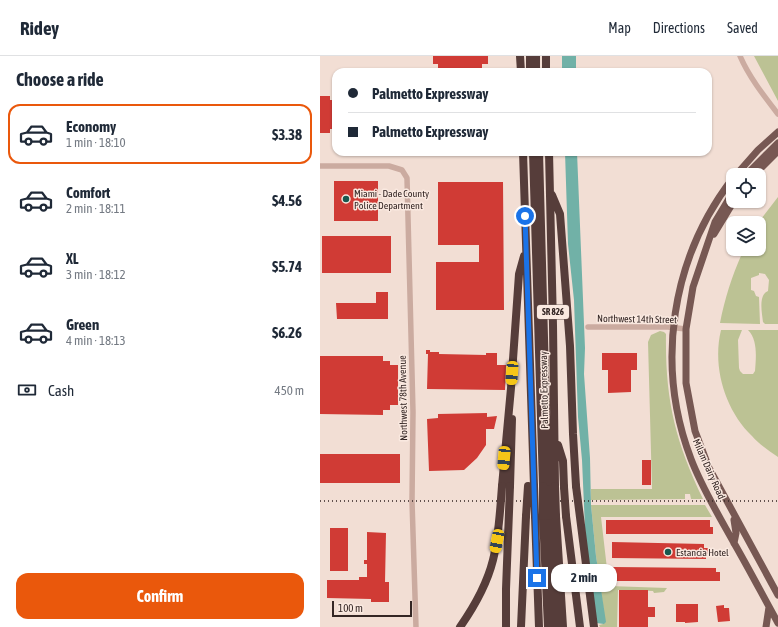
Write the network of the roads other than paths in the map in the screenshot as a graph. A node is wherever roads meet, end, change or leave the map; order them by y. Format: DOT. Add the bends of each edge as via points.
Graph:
graph roads {
  1 [pos="520,56"];
  2 [pos="530,56"];
  3 [pos="536,56"];
  4 [pos="546,56"];
  5 [pos="740,56"];
  6 [pos="520,68"];
  7 [pos="530,68"];
  8 [pos="536,68"];
  9 [pos="546,68"];
  10 [pos="778,114"];
  11 [pos="778,132"];
  12 [pos="778,143"];
  13 [pos="778,151"];
  14 [pos="523,156"];
  15 [pos="533,156"];
  16 [pos="539,156"];
  17 [pos="549,156"];
  18 [pos="320,166"];
  19 [pos="742,168"];
  20 [pos="753,168"];
  21 [pos="761,168"];
  22 [pos="726,188"];
  23 [pos="550,190"];
  24 [pos="726,204"];
  25 [pos="730,208"];
  26 [pos="708,242"];
  27 [pos="526,248"];
  28 [pos="588,327"];
  29 [pos="673,328"];
  30 [pos="686,329"];
  31 [pos="555,434"];
  32 [pos="506,486"];
  33 [pos="542,486"];
  34 [pos="733,513"];
  35 [pos="546,516"];
  36 [pos="734,543"];
  37 [pos="778,595"];
  38 [pos="769,606"];
  39 [pos="778,623"];
  40 [pos="416,627"];
  41 [pos="460,627"];
  42 [pos="506,627"];
  43 [pos="521,627"];
  44 [pos="539,627"];
  45 [pos="548,627"];
  46 [pos="555,627"];
  47 [pos="563,627"];
  48 [pos="580,627"];
  49 [pos="594,627"];
  50 [pos="766,627"];
  1 -- 6 [label="highway"];
  2 -- 7 [label="highway"];
  3 -- 8 [label="highway"];
  4 -- 9 [label="highway"];
  5 -- 10 [label="street" via="748,72"];
  11 -- 19 [label="main road"];
  12 -- 20 [label="main road"];
  13 -- 21 [label="main road"];
  14 -- 27 [label="highway, Palmetto Expressway / SR 826"];
  15 -- 33 [label="highway"];
  16 -- 33 [label="highway"];
  17 -- 23 [label="highway, Palmetto Expressway / SR 826"];
  18 -- 40 [label="street, Northwest 78th Avenue" via="389,166 402,170 407,178 414,412 412,501"];
  22 -- 29 [label="main road, Milam Dairy Road" via="710,212 692,248 680,285"];
  23 -- 31 [label="highway, Palmetto Expressway / SR 826"];
  23 -- 49 [label="highway, bridge" via="560,214 570,346 576,486"];
  24 -- 26 [label="main road, Milam Dairy Road" via="715,222"];
  25 -- 26 [label="main road, Milam Dairy Road"];
  26 -- 30 [label="main road, Milam Dairy Road" via="695,283"];
  27 -- 32 [label="highway" via="519,274 511,388 512,428"];
  27 -- 33 [label="highway, Palmetto Expressway / SR 826" via="534,473"];
  28 -- 29 [label="street, Northwest 14th Street"];
  29 -- 30 [label="street, Northwest 14th Street"];
  29 -- 36 [label="main road, Milam Dairy Road" via="673,384 684,437 701,482"];
  30 -- 34 [label="main road, Milam Dairy Road" via="686,378 693,420 709,468"];
  31 -- 33 [label="highway, Palmetto Expressway / SR 826"];
  31 -- 48 [label="highway, bridge" via="563,461 566,516"];
  32 -- 41 [label="highway, bridge" via="493,561 486,582"];
  32 -- 42 [label="highway, bridge"];
  33 -- 35 [label="highway, Palmetto Expressway / SR 826, bridge"];
  33 -- 35 [label="highway, bridge"];
  33 -- 43 [label="highway, bridge" via="526,516"];
  34 -- 36 [label="main road" via="736,533"];
  34 -- 37 [label="main road, Milam Dairy Road"];
  35 -- 44 [label="highway, Palmetto Expressway / SR 826"];
  35 -- 45 [label="highway"];
  35 -- 46 [label="highway"];
  35 -- 47 [label="highway, Palmetto Expressway / SR 826"];
  36 -- 38 [label="main road, Milam Dairy Road"];
  38 -- 39 [label="main road, Milam Dairy Road"];
  38 -- 50 [label="main road"];
}
